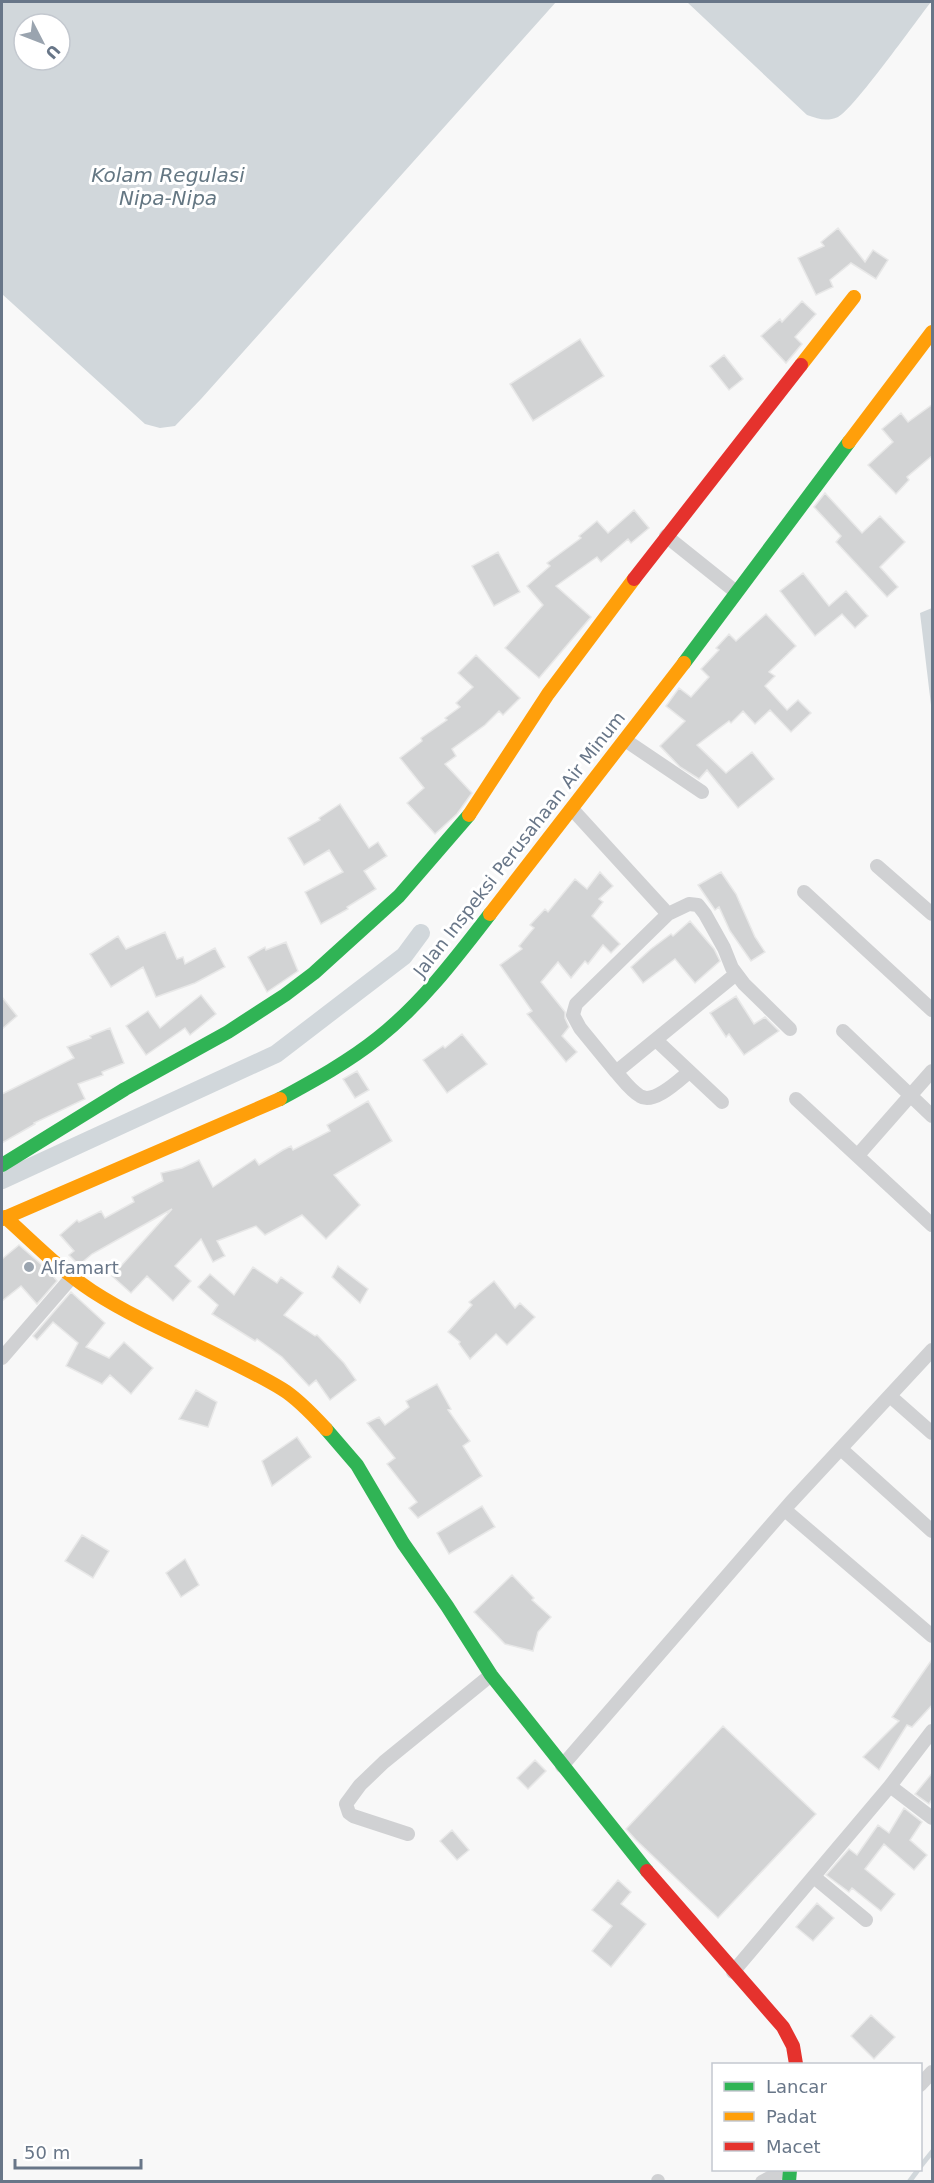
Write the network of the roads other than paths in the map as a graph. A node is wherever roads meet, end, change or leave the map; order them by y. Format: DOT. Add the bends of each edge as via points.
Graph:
graph roads {
  1 [pos="854,297"];
  2 [pos="933,332"];
  3 [pos="666,536"];
  4 [pos="736,592"];
  5 [pos="625,740"];
  6 [pos="702,792"];
  7 [pos="572,809"];
  8 [pos="877,866"];
  9 [pos="804,892"];
  10 [pos="668,914"];
  11 [pos="933,914"];
  12 [pos="736,974"];
  13 [pos="933,1010"];
  14 [pos="790,1029"];
  15 [pos="843,1031"];
  16 [pos="656,1040"];
  17 [pos="933,1071"];
  18 [pos="616,1072"];
  19 [pos="689,1072"];
  20 [pos="911,1095"];
  21 [pos="796,1099"];
  22 [pos="722,1102"];
  23 [pos="933,1116"];
  24 [pos="858,1155"];
  25 [pos="2,1165"];
  26 [pos="3,1218"];
  27 [pos="933,1225"];
  28 [pos="72,1277"];
  29 [pos="933,1350"];
  30 [pos="2,1358"];
  31 [pos="890,1396"];
  32 [pos="933,1433"];
  33 [pos="841,1449"];
  34 [pos="785,1510"];
  35 [pos="933,1531"];
  36 [pos="933,1636"];
  37 [pos="491,1675"];
  38 [pos="933,1731"];
  39 [pos="562,1766"];
  40 [pos="890,1786"];
  41 [pos="933,1818"];
  42 [pos="408,1834"];
  43 [pos="814,1877"];
  44 [pos="866,1920"];
  45 [pos="733,1972"];
  46 [pos="796,2063"];
  47 [pos="933,2072"];
  48 [pos="922,2084"];
  49 [pos="781,2171"];
  50 [pos="762,2181"];
  1 -- 3 [label="street"];
  2 -- 4 [label="street, Jalan Inspeksi Perusahaan Air Minum"];
  3 -- 4 [label="street"];
  3 -- 25 [label="street" via="548,694 485,794 399,896 285,995"];
  4 -- 5 [label="street, Jalan Inspeksi Perusahaan Air Minum"];
  5 -- 6 [label="street"];
  5 -- 7 [label="street, Jalan Inspeksi Perusahaan Air Minum"];
  7 -- 10 [label="street"];
  7 -- 26 [label="street, Jalan Inspeksi Perusahaan Air Minum" via="455,960 378,1038 281,1099"];
  8 -- 11 [label="street"];
  9 -- 13 [label="street"];
  10 -- 12 [label="street" via="689,903 698,905"];
  10 -- 18 [label="street" via="573,1011 580,1028"];
  12 -- 14 [label="street"];
  12 -- 16 [label="street"];
  15 -- 20 [label="street"];
  16 -- 18 [label="street"];
  16 -- 19 [label="street"];
  17 -- 20 [label="street"];
  18 -- 19 [label="street" via="645,1098 667,1090"];
  19 -- 22 [label="street"];
  20 -- 23 [label="street"];
  20 -- 24 [label="street"];
  21 -- 24 [label="street"];
  24 -- 27 [label="street"];
  26 -- 28 [label="street"];
  28 -- 30 [label="street"];
  28 -- 37 [label="street" via="158,1328 284,1390 302,1405 357,1465 403,1543"];
  29 -- 31 [label="street"];
  31 -- 32 [label="street"];
  31 -- 33 [label="street"];
  33 -- 34 [label="street"];
  33 -- 35 [label="street"];
  34 -- 36 [label="street"];
  34 -- 39 [label="street"];
  37 -- 39 [label="street"];
  37 -- 42 [label="street" via="384,1762 346,1804 352,1816"];
  38 -- 40 [label="street"];
  39 -- 45 [label="street" via="622,1843"];
  40 -- 41 [label="street"];
  40 -- 43 [label="street"];
  43 -- 44 [label="street"];
  43 -- 45 [label="street"];
  45 -- 46 [label="street" via="783,2027 793,2046"];
  47 -- 48 [label="street"];
  49 -- 50 [label="street"];
}
